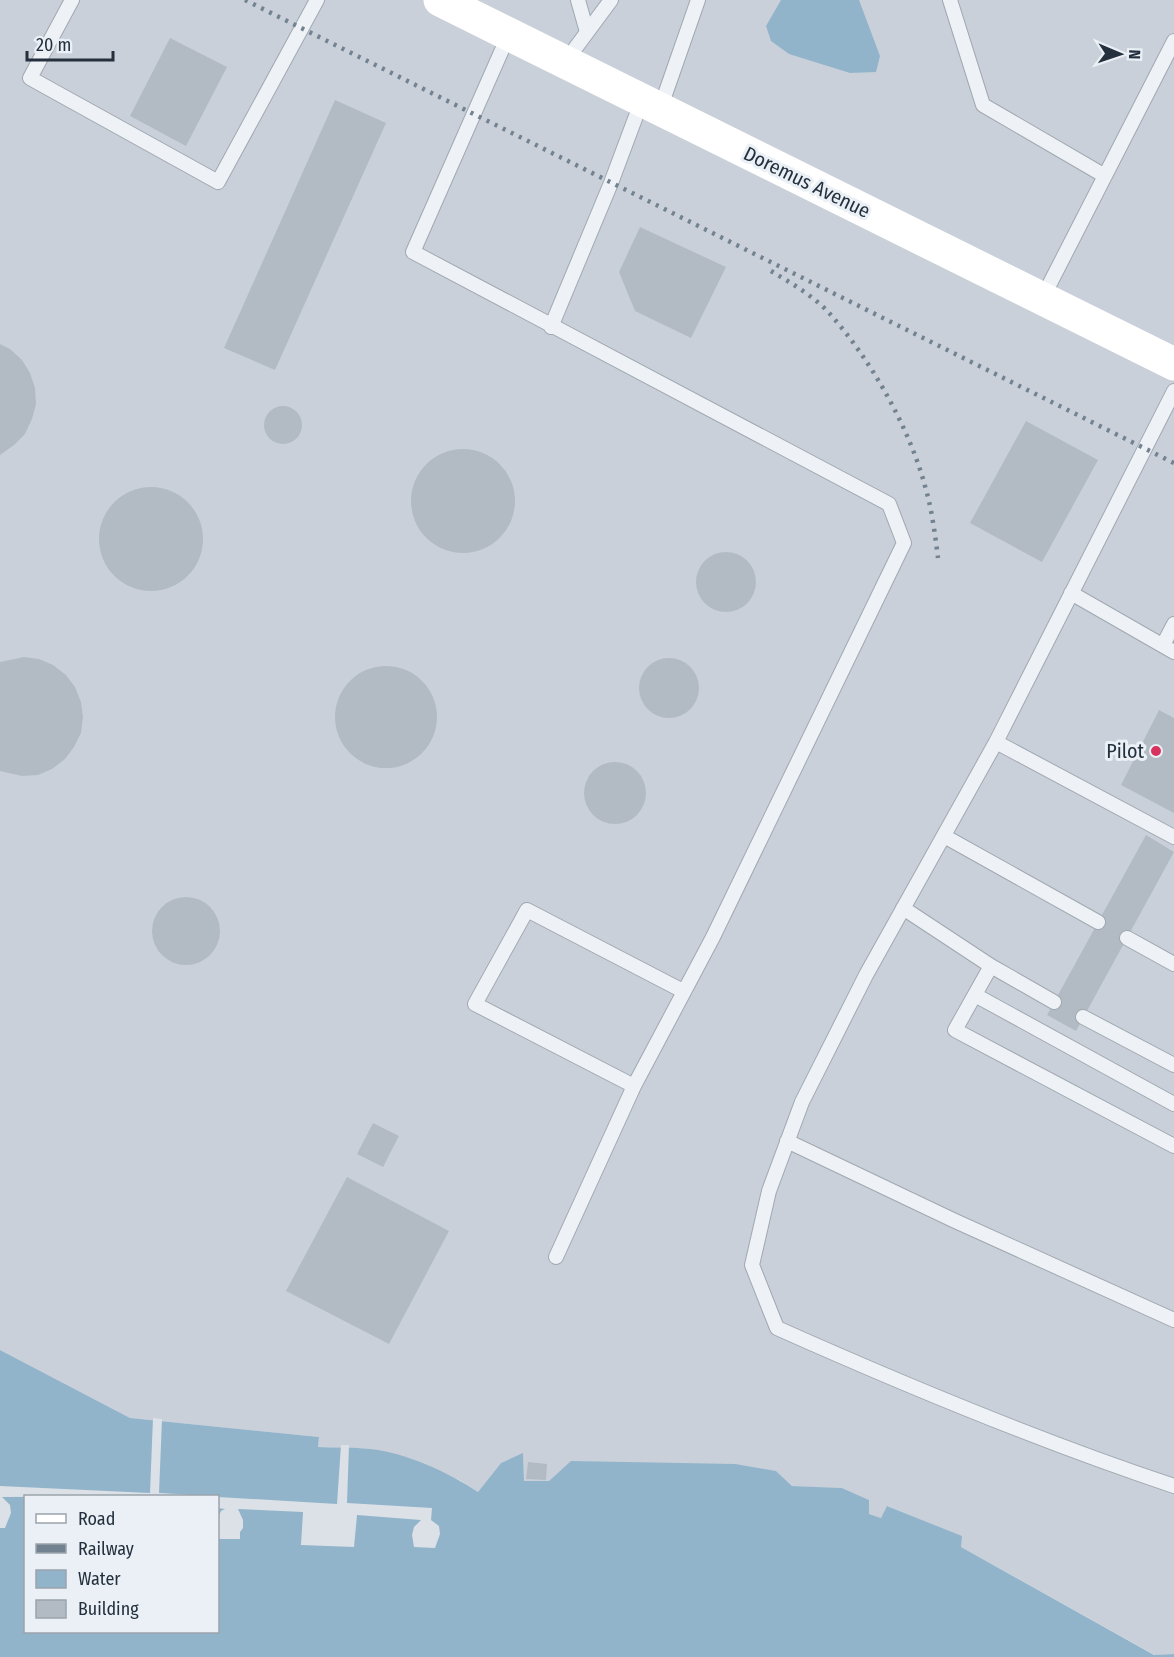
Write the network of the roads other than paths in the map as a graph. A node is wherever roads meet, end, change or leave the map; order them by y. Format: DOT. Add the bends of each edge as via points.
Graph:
graph roads {
  1 [pos="72,0"];
  2 [pos="317,0"];
  3 [pos="440,0"];
  4 [pos="578,0"];
  5 [pos="611,0"];
  6 [pos="698,0"];
  7 [pos="950,0"];
  8 [pos="587,32"];
  9 [pos="509,34"];
  10 [pos="1174,41"];
  11 [pos="565,62"];
  12 [pos="651,105"];
  13 [pos="1105,176"];
  14 [pos="1042,298"];
  15 [pos="551,327"];
  16 [pos="1174,364"];
  17 [pos="1174,391"];
  18 [pos="1071,593"];
  19 [pos="1174,624"];
  20 [pos="1168,648"];
  21 [pos="996,742"];
  22 [pos="944,836"];
  23 [pos="1174,837"];
  24 [pos="903,908"];
  25 [pos="1098,922"];
  26 [pos="1127,938"];
  27 [pos="1174,964"];
  28 [pos="991,966"];
  29 [pos="683,992"];
  30 [pos="975,995"];
  31 [pos="1054,1002"];
  32 [pos="1083,1017"];
  33 [pos="1174,1065"];
  34 [pos="634,1086"];
  35 [pos="1174,1104"];
  36 [pos="787,1141"];
  37 [pos="1174,1146"];
  38 [pos="556,1257"];
  39 [pos="1174,1320"];
  40 [pos="1174,1486"];
  1 -- 2 [label="lane" via="30,78 218,182"];
  3 -- 9 [label="main road, Doremus Avenue"];
  4 -- 8 [label="lane"];
  5 -- 8 [label="lane"];
  6 -- 12 [label="lane"];
  7 -- 13 [label="lane" via="983,105"];
  8 -- 11 [label="lane"];
  9 -- 11 [label="main road, Doremus Avenue"];
  9 -- 15 [label="lane" via="413,252"];
  10 -- 13 [label="lane"];
  11 -- 12 [label="main road, Doremus Avenue"];
  12 -- 14 [label="main road, Doremus Avenue"];
  12 -- 15 [label="lane" via="611,183"];
  13 -- 14 [label="lane"];
  14 -- 16 [label="main road, Doremus Avenue"];
  15 -- 29 [label="lane" via="889,504 904,543"];
  17 -- 18 [label="lane"];
  18 -- 20 [label="lane"];
  18 -- 21 [label="lane"];
  19 -- 20 [label="lane"];
  21 -- 22 [label="lane"];
  21 -- 23 [label="lane"];
  22 -- 24 [label="lane"];
  22 -- 25 [label="lane"];
  24 -- 28 [label="lane"];
  24 -- 36 [label="lane" via="802,1102"];
  26 -- 27 [label="lane"];
  28 -- 30 [label="lane"];
  28 -- 31 [label="lane"];
  29 -- 34 [label="lane"];
  29 -- 34 [label="lane" via="527,910 475,1004"];
  30 -- 35 [label="lane"];
  30 -- 37 [label="lane" via="955,1030"];
  32 -- 33 [label="lane"];
  34 -- 38 [label="lane"];
  36 -- 39 [label="lane"];
  36 -- 40 [label="lane" via="752,1265 777,1328 900,1383"];
}
